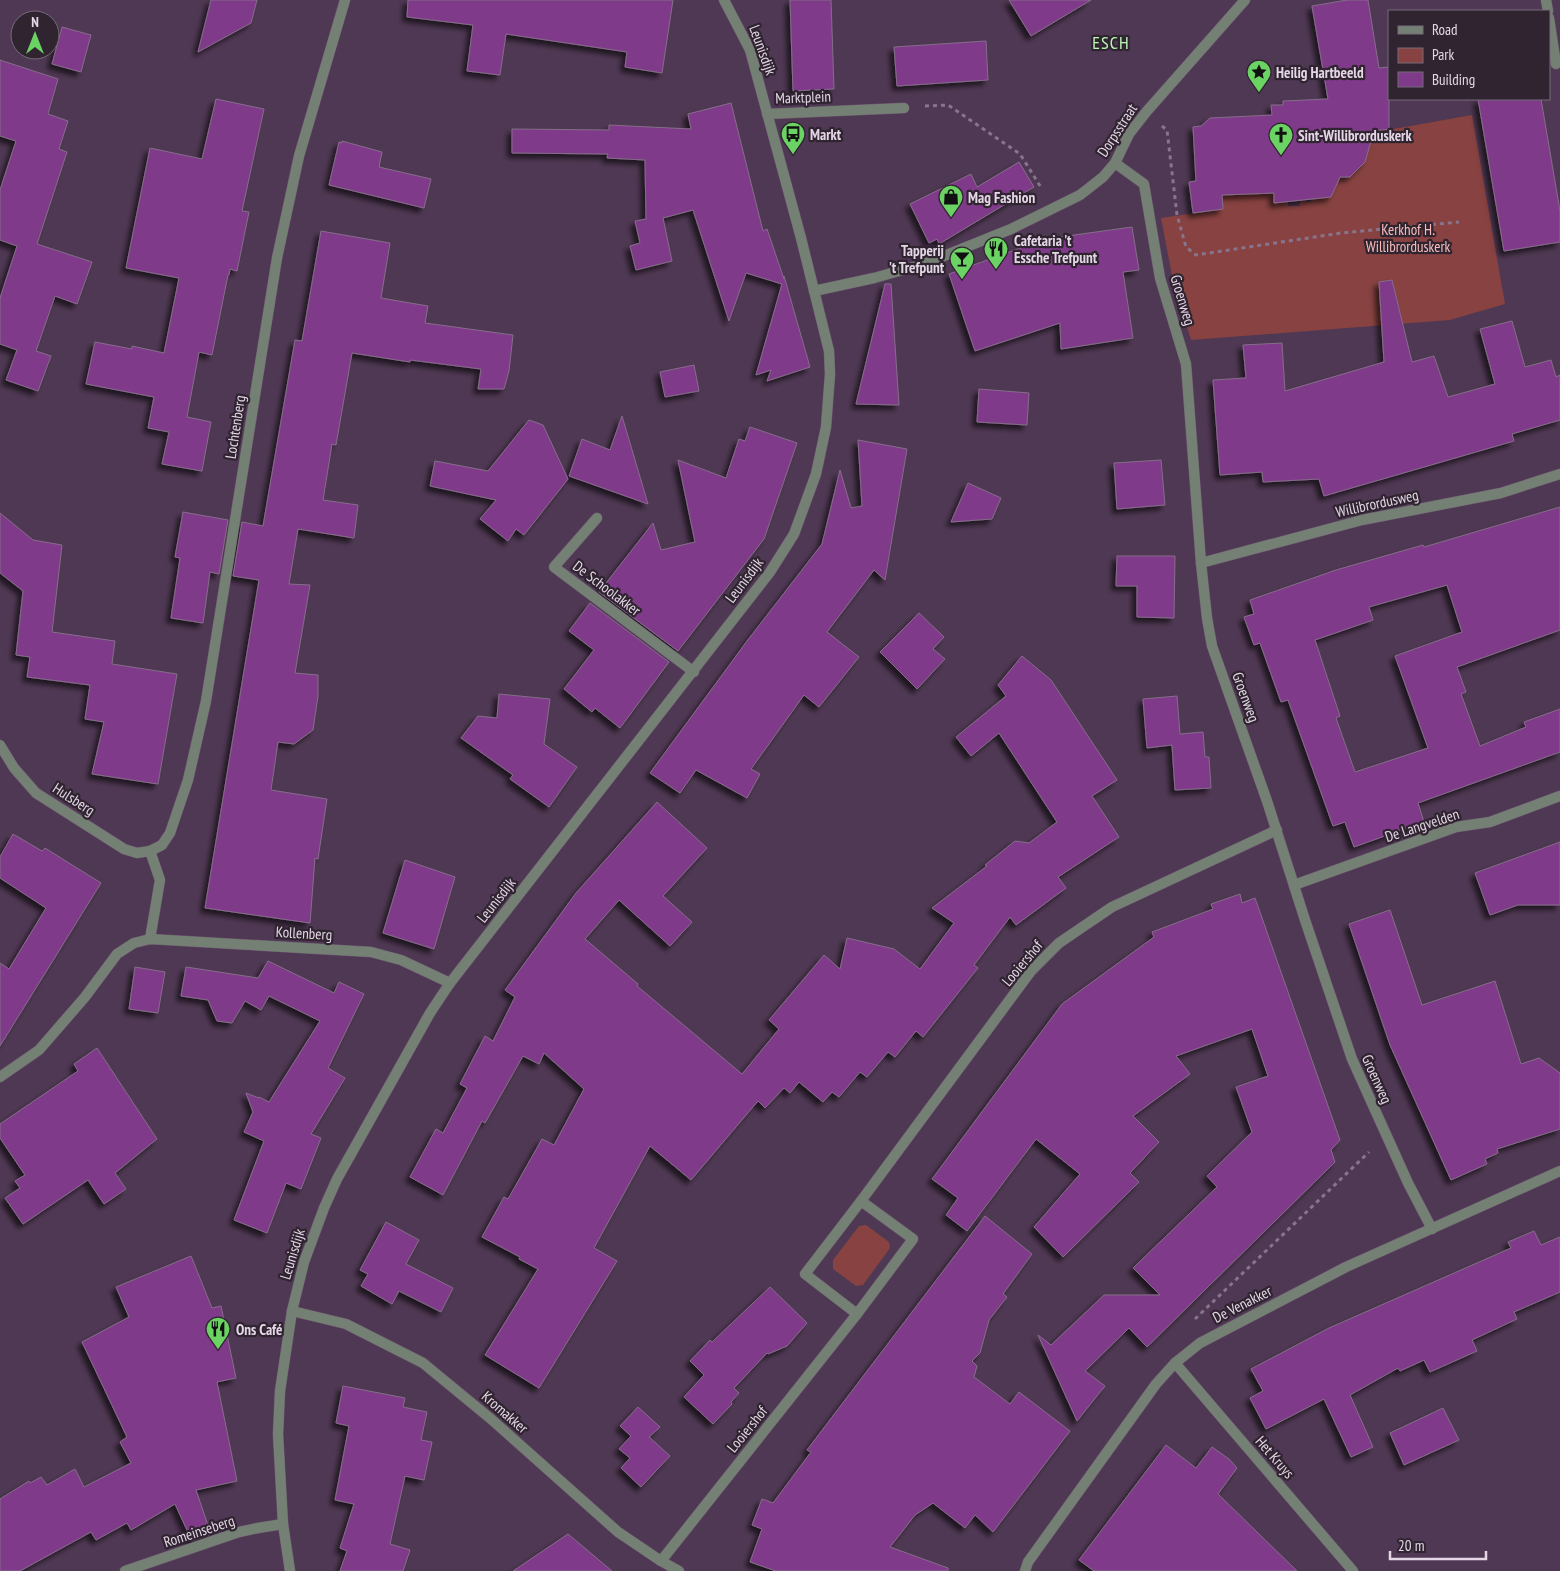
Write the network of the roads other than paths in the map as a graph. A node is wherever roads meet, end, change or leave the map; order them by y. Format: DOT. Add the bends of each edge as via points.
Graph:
graph roads {
  1 [pos="345,0"];
  2 [pos="724,0"];
  3 [pos="1245,0"];
  4 [pos="1550,25"];
  5 [pos="1556,64"];
  6 [pos="904,108"];
  7 [pos="767,114"];
  8 [pos="1115,163"];
  9 [pos="814,291"];
  10 [pos="1560,474"];
  11 [pos="597,518"];
  12 [pos="1201,563"];
  13 [pos="694,672"];
  14 [pos="0,745"];
  15 [pos="1560,796"];
  16 [pos="1276,830"];
  17 [pos="150,851"];
  18 [pos="1294,886"];
  19 [pos="150,939"];
  20 [pos="450,983"];
  21 [pos="0,1077"];
  22 [pos="1560,1171"];
  23 [pos="861,1201"];
  24 [pos="1432,1229"];
  25 [pos="292,1311"];
  26 [pos="857,1314"];
  27 [pos="1175,1363"];
  28 [pos="283,1524"];
  29 [pos="660,1561"];
  30 [pos="125,1571"];
  31 [pos="290,1571"];
  32 [pos="679,1571"];
  33 [pos="1025,1571"];
  34 [pos="1353,1571"];
  1 -- 17 [label="street, Lochtenberg" via="299,156 277,258 206,701 188,780 170,833 162,845"];
  2 -- 7 [label="street, Leunisdijk" via="750,50"];
  3 -- 8 [label="street, Dorpsstraat" via="1146,111 1129,134"];
  4 -- 5 [label="street"];
  6 -- 7 [label="street, Marktplein"];
  7 -- 9 [label="street, Marktplein"];
  8 -- 9 [label="street, Dorpsstraat" via="1080,195 1011,230 924,264"];
  8 -- 12 [label="street, Groenweg" via="1144,184 1160,278 1186,364"];
  9 -- 13 [label="street, Leunisdijk" via="829,351 830,374 826,427 816,474 794,534 770,572"];
  10 -- 12 [label="street, Willibrordusweg" via="1501,493 1362,520"];
  11 -- 13 [label="street, De Schoolakker" via="554,567"];
  12 -- 16 [label="street, Groenweg" via="1212,646"];
  13 -- 20 [label="street, Leunisdijk"];
  14 -- 17 [label="street, Hulsberg" via="14,768 36,793 124,850"];
  15 -- 18 [label="street, De Langvelden" via="1490,822 1456,828"];
  16 -- 18 [label="street, Groenweg"];
  16 -- 23 [label="street, Looiershof" via="1112,908 1059,943 1031,971"];
  17 -- 19 [label="street" via="160,880"];
  18 -- 24 [label="street, Groenweg" via="1352,1059"];
  19 -- 20 [label="street, Kollenberg" via="371,952 401,960"];
  19 -- 21 [label="street, Kollenberg" via="134,943 117,954 39,1050"];
  20 -- 25 [label="street, Leunisdijk" via="337,1179 304,1262"];
  22 -- 24 [label="street, De Venakker"];
  23 -- 26 [label="street, Looiershof" via="805,1274"];
  23 -- 26 [label="street, Looiershof" via="913,1239"];
  24 -- 27 [label="street, De Venakker" via="1346,1267 1200,1343"];
  25 -- 28 [label="street, Leunisdijk" via="280,1391 278,1434"];
  25 -- 29 [label="street, Kromakker" via="346,1324 423,1363 618,1532"];
  26 -- 29 [label="street, Looiershof"];
  27 -- 33 [label="street, De Venakker" via="1156,1384 1028,1562"];
  27 -- 34 [label="street, Het Kruys"];
  28 -- 30 [label="street, Romeinseberg" via="239,1532"];
  28 -- 31 [label="street, Leunisdijk"];
  29 -- 32 [label="street, Kromakker"];
}
